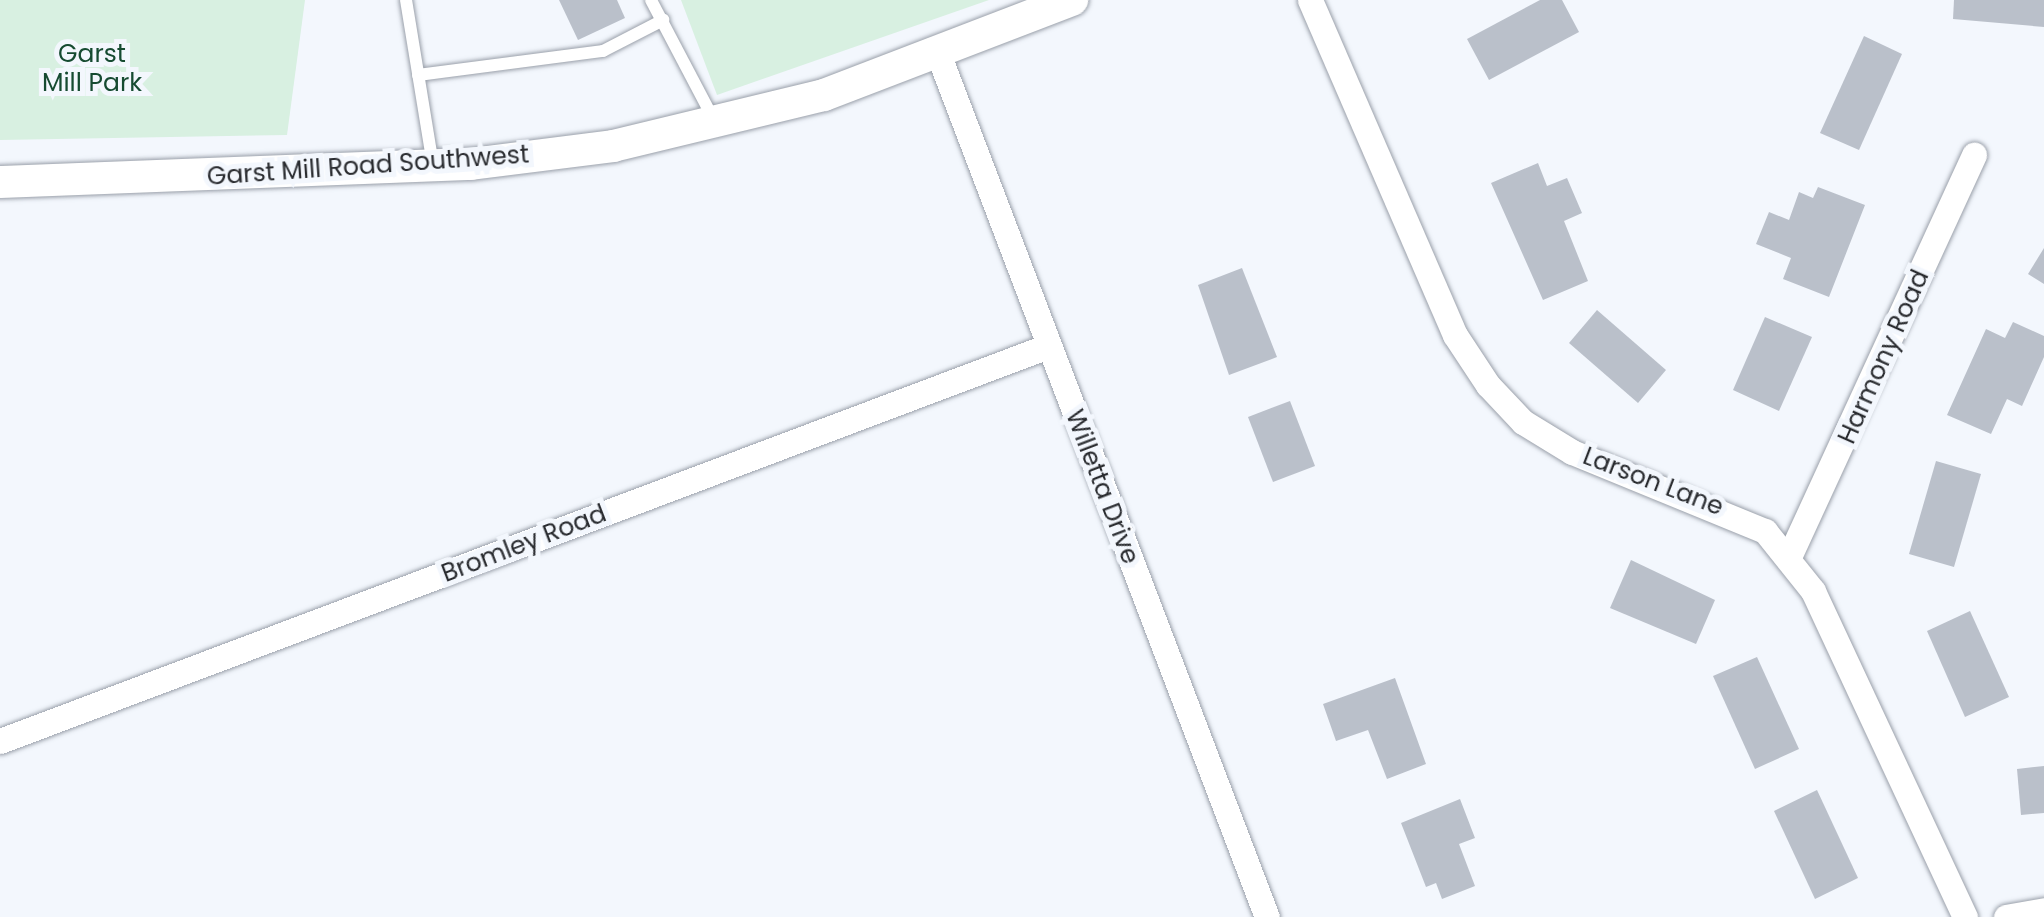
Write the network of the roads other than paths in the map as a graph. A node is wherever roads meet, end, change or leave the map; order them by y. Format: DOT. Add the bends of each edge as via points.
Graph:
graph roads {
  1 [pos="406,0"];
  2 [pos="651,0"];
  3 [pos="1072,0"];
  4 [pos="1310,0"];
  5 [pos="663,20"];
  6 [pos="939,56"];
  7 [pos="418,75"];
  8 [pos="716,124"];
  9 [pos="1974,154"];
  10 [pos="433,166"];
  11 [pos="0,182"];
  12 [pos="1048,346"];
  13 [pos="1788,557"];
  14 [pos="0,741"];
  15 [pos="2044,910"];
  16 [pos="1267,917"];
  17 [pos="1965,917"];
  18 [pos="2006,917"];
  1 -- 7 [label="lane"];
  2 -- 5 [label="lane"];
  3 -- 6 [label="street, Garst Mill Road Southwest"];
  4 -- 13 [label="street, Larson Lane" via="1455,335 1488,385 1523,422 1572,452 1737,514"];
  5 -- 7 [label="lane" via="603,51"];
  5 -- 8 [label="lane"];
  6 -- 8 [label="street, Garst Mill Road Southwest"];
  6 -- 12 [label="street, Willetta Drive"];
  7 -- 10 [label="lane"];
  8 -- 10 [label="street, Garst Mill Road Southwest"];
  9 -- 13 [label="street, Harmony Road"];
  10 -- 11 [label="street, Garst Mill Road Southwest"];
  12 -- 14 [label="street, Bromley Road"];
  12 -- 16 [label="street, Willetta Drive"];
  13 -- 17 [label="street, Larson Lane"];
  15 -- 18 [label="street"];
}
